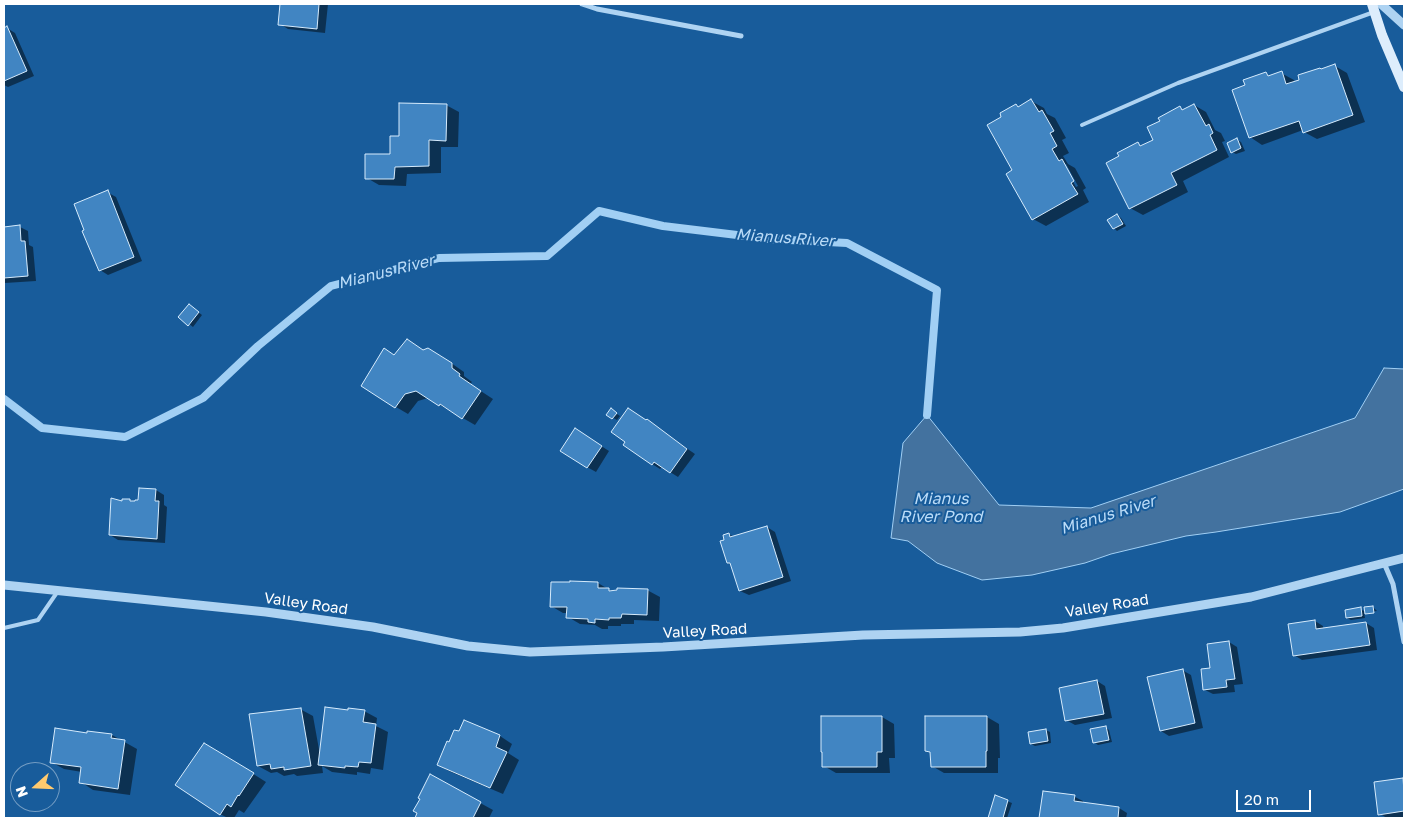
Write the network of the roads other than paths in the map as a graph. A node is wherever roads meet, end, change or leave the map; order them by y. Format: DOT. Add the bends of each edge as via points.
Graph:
graph roads {
  1 [pos="582,4"];
  2 [pos="1376,7"];
  3 [pos="1404,25"];
  4 [pos="741,36"];
  5 [pos="1404,87"];
  6 [pos="1082,125"];
  7 [pos="1404,558"];
  8 [pos="1384,562"];
  9 [pos="4,586"];
  10 [pos="58,591"];
  11 [pos="4,628"];
  12 [pos="1404,642"];
  1 -- 4 [label="street"];
  2 -- 3 [label="street"];
  2 -- 5 [label="main road" via="1382,35"];
  2 -- 6 [label="lane" via="1178,83"];
  7 -- 8 [label="street, Valley Road"];
  8 -- 10 [label="street, Valley Road" via="1251,597 1063,628 530,652 468,646 266,612"];
  8 -- 12 [label="street" via="1393,584"];
  9 -- 10 [label="street, Valley Road"];
  10 -- 11 [label="lane" via="38,620"];
}
